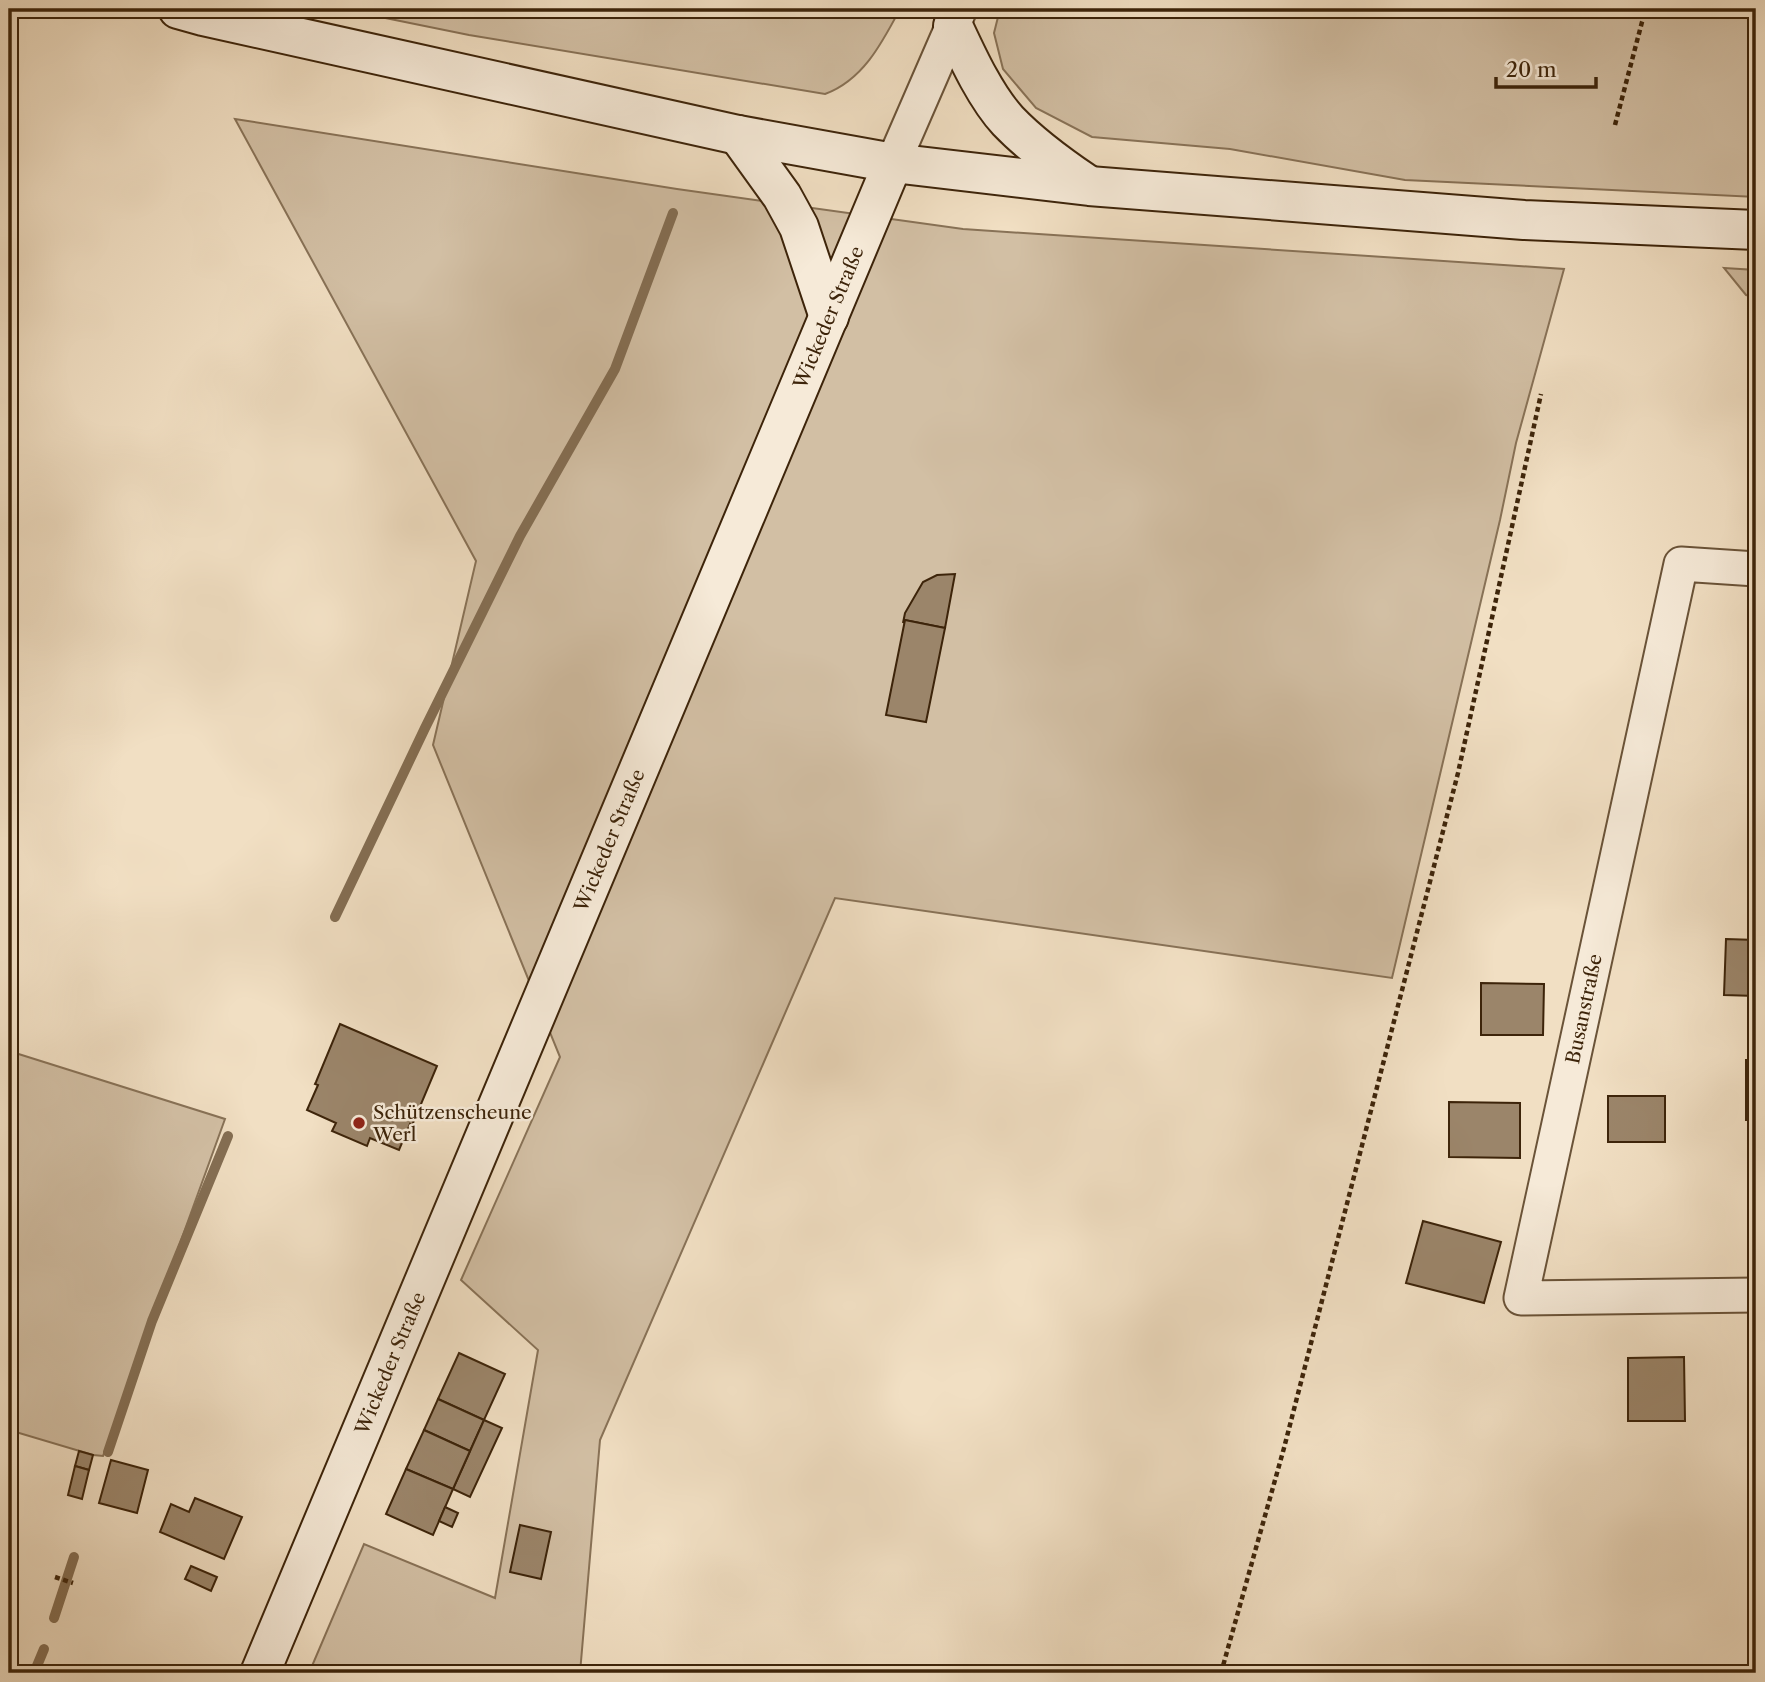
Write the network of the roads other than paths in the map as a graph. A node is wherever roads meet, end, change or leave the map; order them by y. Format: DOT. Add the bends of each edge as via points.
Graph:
graph roads {
  1 [pos="178,9"];
  2 [pos="956,17"];
  3 [pos="738,135"];
  4 [pos="893,163"];
  5 [pos="1089,186"];
  6 [pos="1756,230"];
  7 [pos="828,317"];
  8 [pos="1756,569"];
  9 [pos="1756,1295"];
  10 [pos="260,1673"];
  1 -- 3 [label="main road"];
  2 -- 4 [label="street, Wickeder Straße"];
  2 -- 5 [label="main road" via="974,69 1006,119 1042,153"];
  3 -- 4 [label="main road"];
  3 -- 7 [label="main road" via="799,227"];
  4 -- 5 [label="main road"];
  4 -- 7 [label="main road, Wickeder Straße"];
  5 -- 6 [label="main road" via="1524,220"];
  7 -- 10 [label="main road, Wickeder Straße"];
  8 -- 9 [label="street, Busanstraße" via="1681,564 1521,1298"];
}
